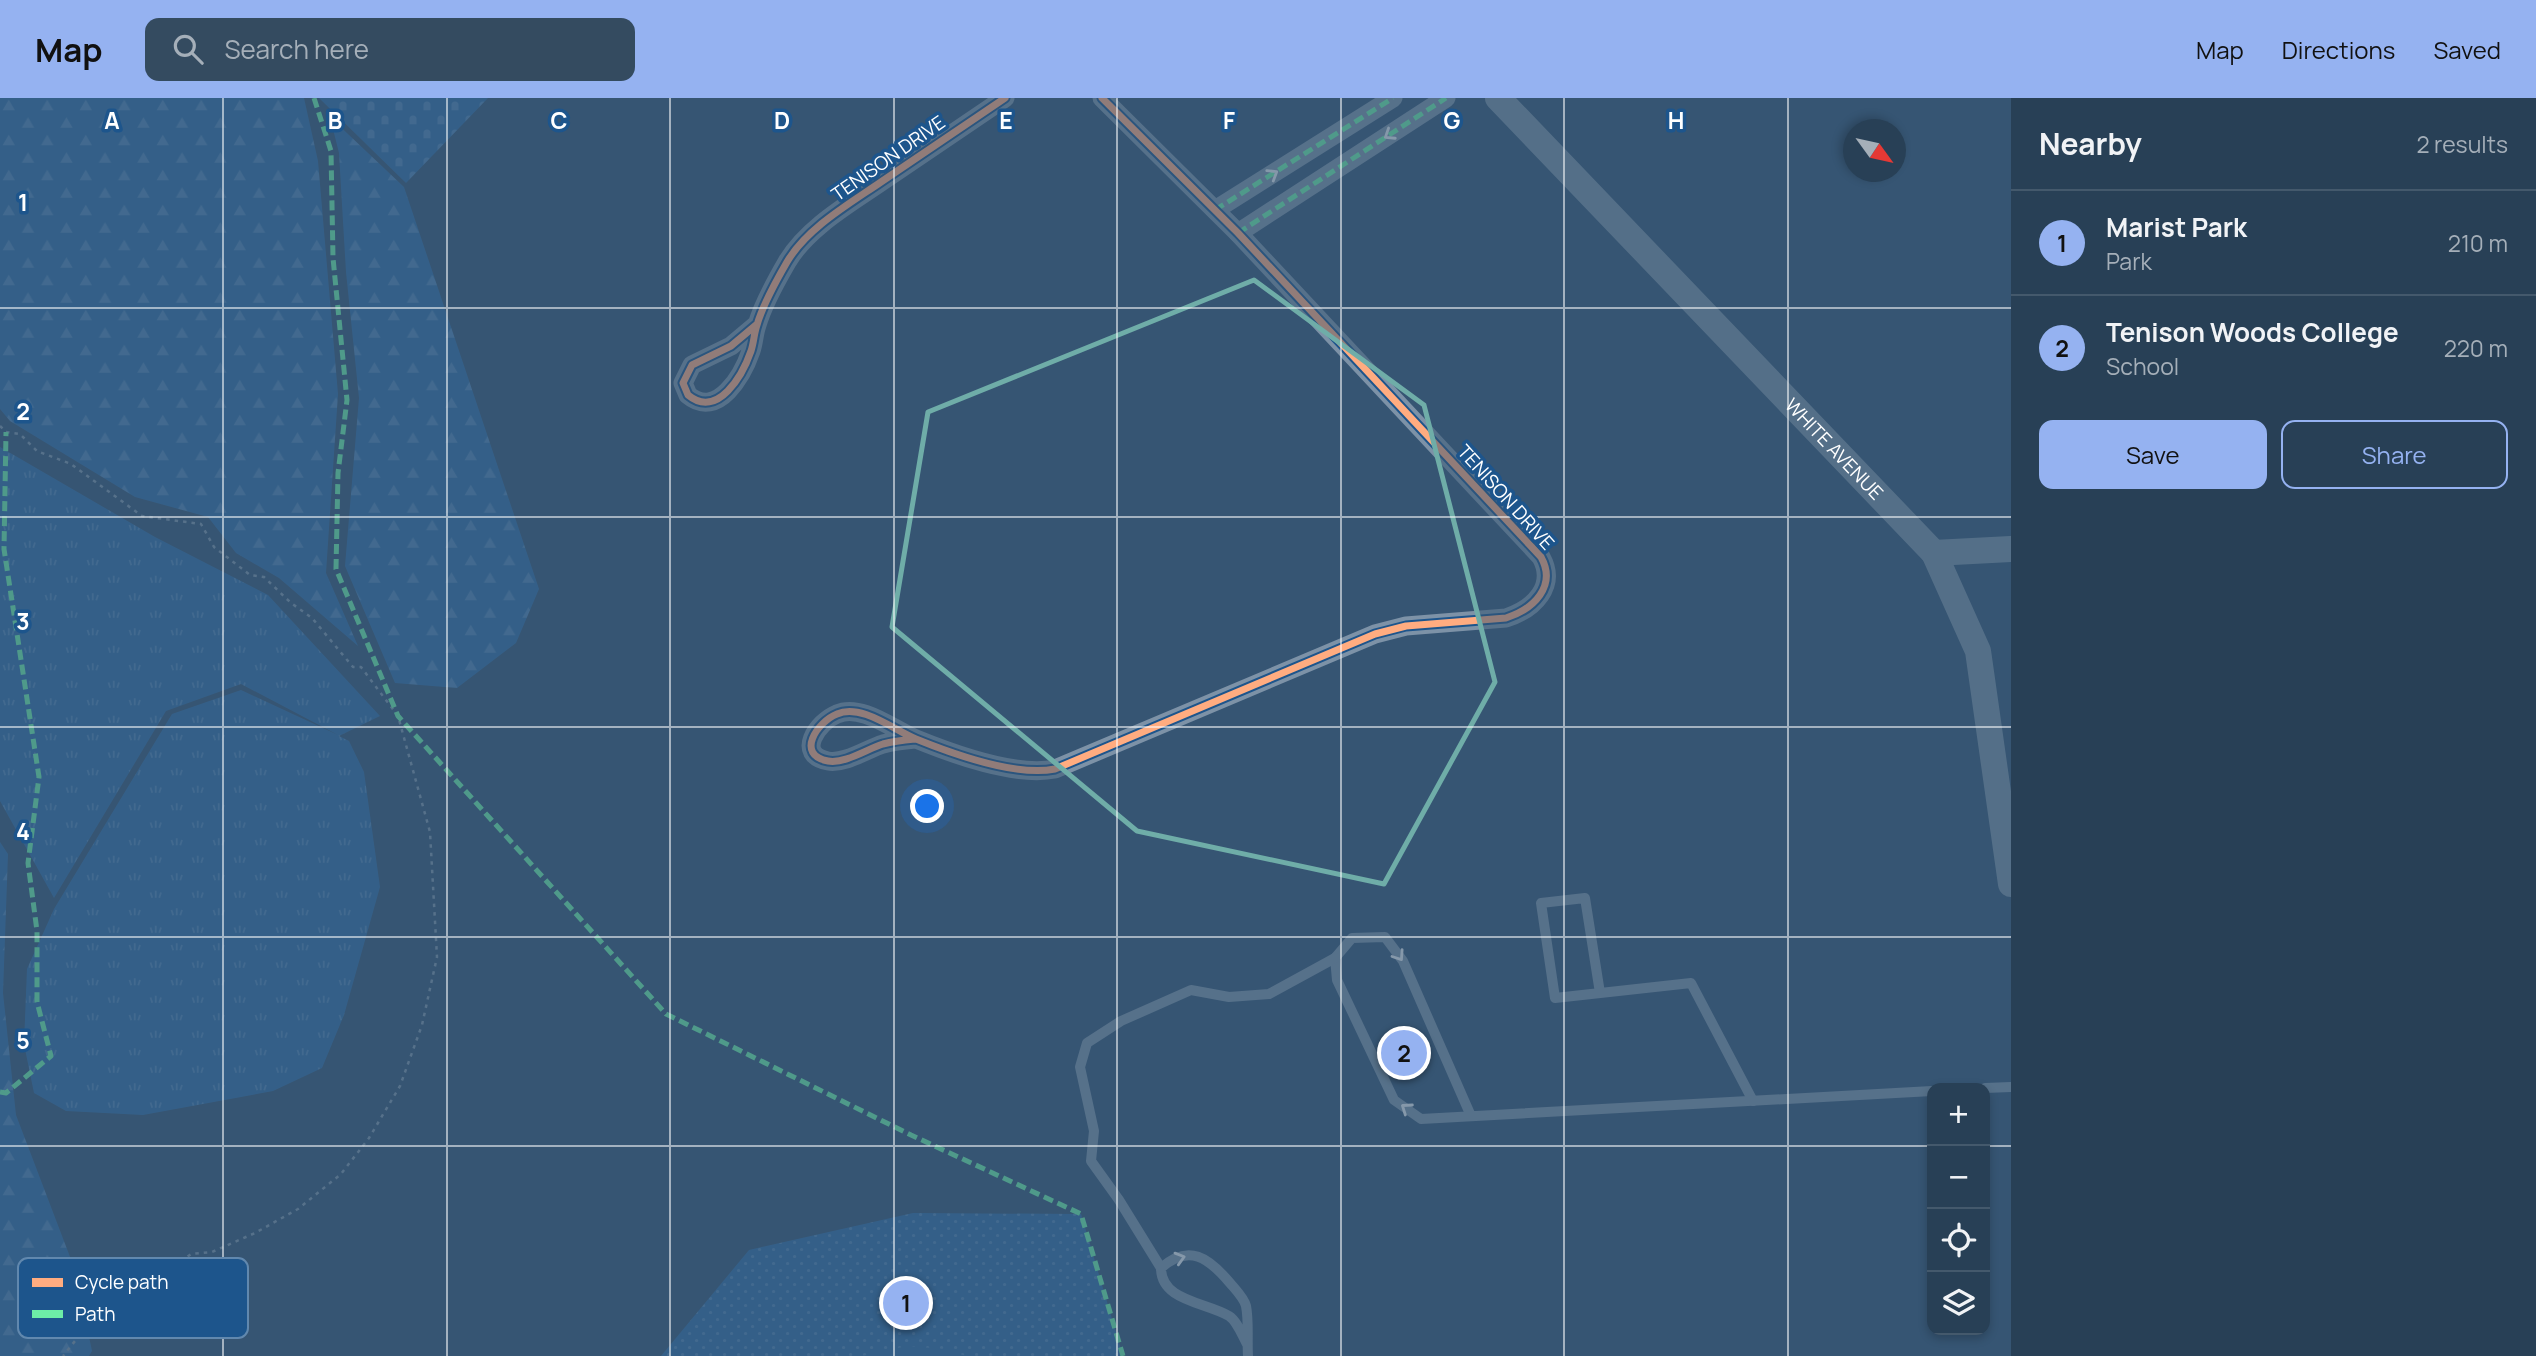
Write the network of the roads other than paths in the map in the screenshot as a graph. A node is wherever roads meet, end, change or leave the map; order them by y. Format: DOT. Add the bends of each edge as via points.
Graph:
graph roads {
  1 [pos="1005,98"];
  2 [pos="1102,98"];
  3 [pos="1393,98"];
  4 [pos="1446,98"];
  5 [pos="1497,98"];
  6 [pos="1215,210"];
  7 [pos="1238,233"];
  8 [pos="756,326"];
  9 [pos="2011,549"];
  10 [pos="1934,554"];
  11 [pos="915,738"];
  12 [pos="2011,884"];
  13 [pos="1335,958"];
  14 [pos="1600,993"];
  15 [pos="2011,1087"];
  16 [pos="1990,1088"];
  17 [pos="1927,1091"];
  18 [pos="1753,1101"];
  19 [pos="1471,1116"];
  20 [pos="1161,1268"];
  21 [pos="1247,1343"];
  22 [pos="1248,1356"];
  1 -- 8 [label="street, TENISON DRIVE" via="838,212 805,241 789,259"];
  2 -- 6 [label="street, TENISON DRIVE"];
  6 -- 3 [label="street, one-way"];
  4 -- 7 [label="street, one-way"];
  5 -- 10 [label="main road, WHITE AVENUE"];
  6 -- 7 [label="street, TENISON DRIVE"];
  7 -- 11 [label="street, TENISON DRIVE" via="1541,556 1548,583 1540,596 1527,609 1506,618 1406,626 1375,634 1055,769 1040,772 999,765"];
  9 -- 10 [label="main road"];
  10 -- 12 [label="main road, WHITE AVENUE" via="1978,650"];
  11 -- 11 [label="street, TENISON DRIVE" via="831,762 819,758 811,748 820,725 841,712 869,717"];
  19 -- 13 [label="lane, one-way" via="1421,1119 1394,1100 1337,979"];
  13 -- 19 [label="lane, one-way" via="1352,938 1385,937 1403,961"];
  13 -- 20 [label="lane" via="1269,994 1229,997 1191,990 1121,1021 1087,1043 1080,1067 1094,1131 1091,1160"];
  14 -- 14 [label="lane" via="1555,998 1541,902 1585,898"];
  14 -- 18 [label="lane" via="1691,984"];
  15 -- 16 [label="lane"];
  17 -- 18 [label="lane"];
  18 -- 19 [label="lane"];
  20 -- 21 [label="lane" via="1161,1281 1170,1292 1232,1317"];
  20 -- 21 [label="lane, one-way" via="1173,1257 1191,1254 1213,1264 1245,1303"];
  21 -- 22 [label="lane"];
}
